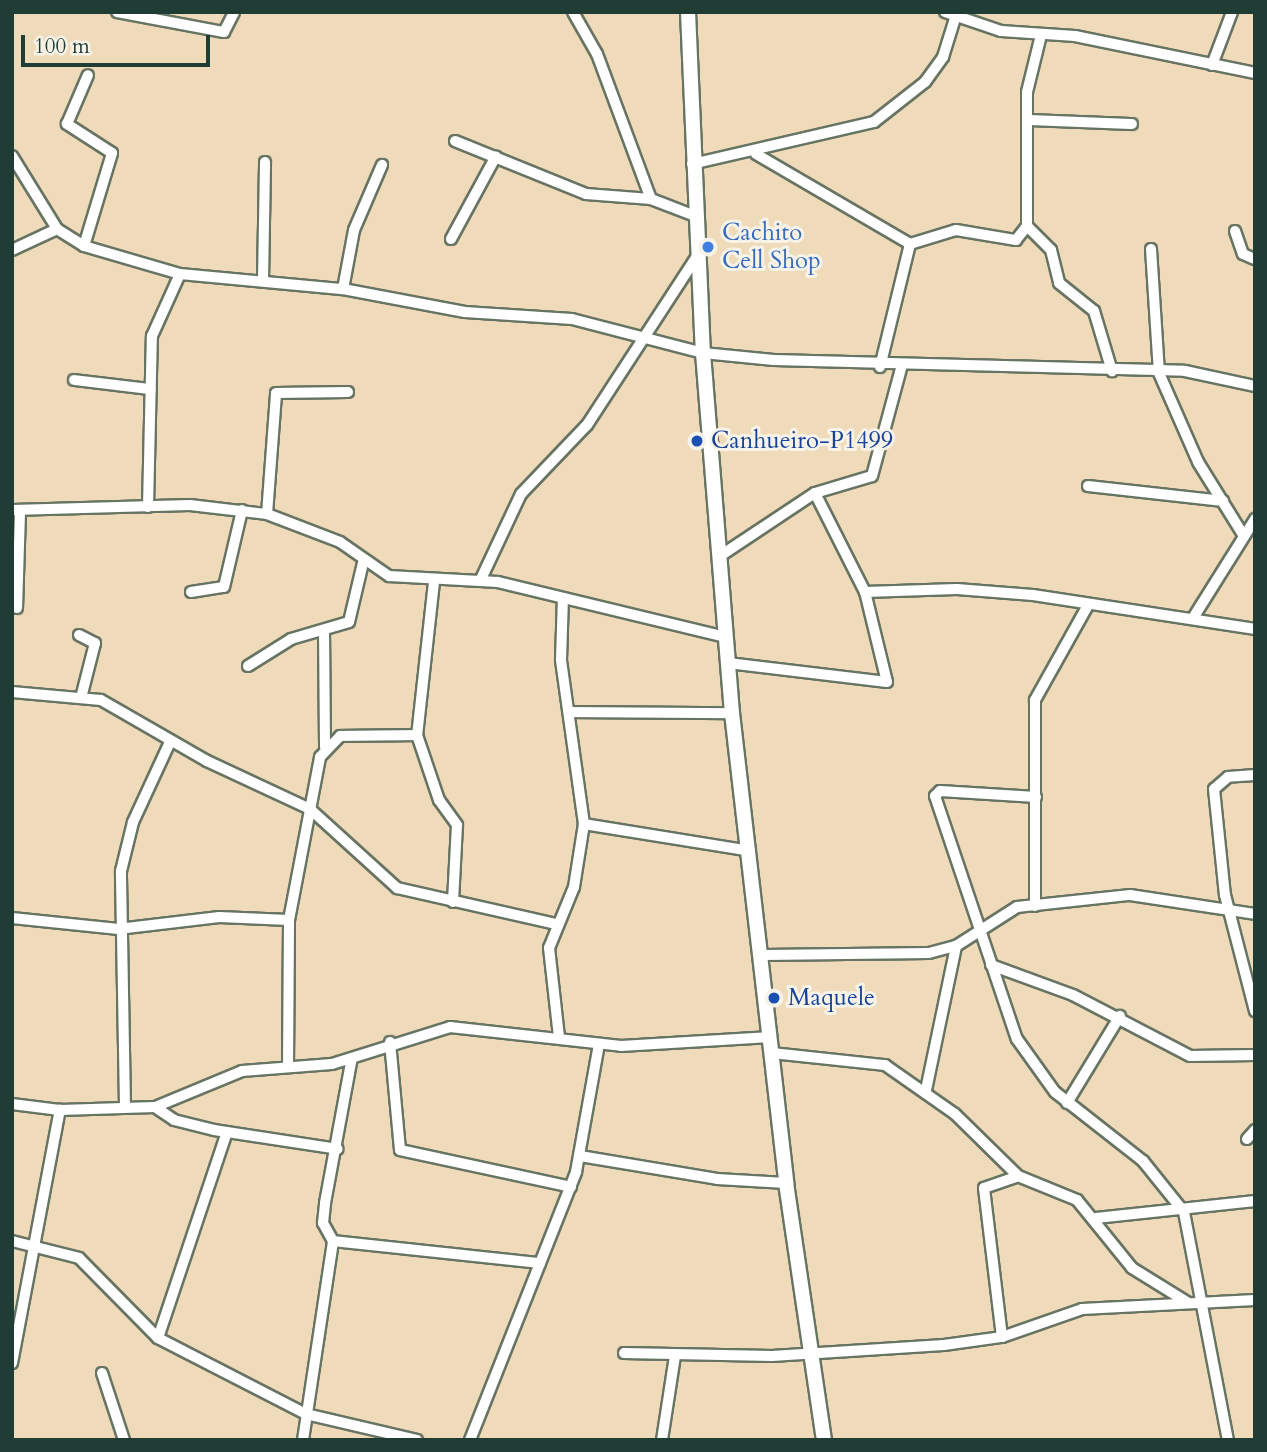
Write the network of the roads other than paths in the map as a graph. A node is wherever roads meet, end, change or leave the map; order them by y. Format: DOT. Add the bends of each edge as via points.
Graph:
graph roads {
  1 [pos="117,12"];
  2 [pos="234,12"];
  3 [pos="573,12"];
  4 [pos="688,12"];
  5 [pos="1232,12"];
  6 [pos="953,14"];
  7 [pos="1041,35"];
  8 [pos="1212,65"];
  9 [pos="1255,74"];
  10 [pos="88,75"];
  11 [pos="1028,120"];
  12 [pos="1132,124"];
  13 [pos="455,141"];
  14 [pos="756,153"];
  15 [pos="12,156"];
  16 [pos="496,156"];
  17 [pos="265,162"];
  18 [pos="692,164"];
  19 [pos="382,165"];
  20 [pos="651,199"];
  21 [pos="695,216"];
  22 [pos="1027,226"];
  23 [pos="57,229"];
  24 [pos="1235,231"];
  25 [pos="451,239"];
  26 [pos="910,244"];
  27 [pos="84,246"];
  28 [pos="1152,249"];
  29 [pos="12,250"];
  30 [pos="697,256"];
  31 [pos="1255,259"];
  32 [pos="180,274"];
  33 [pos="263,280"];
  34 [pos="343,289"];
  35 [pos="645,339"];
  36 [pos="703,353"];
  37 [pos="902,365"];
  38 [pos="880,366"];
  39 [pos="1112,371"];
  40 [pos="1159,373"];
  41 [pos="74,380"];
  42 [pos="1255,386"];
  43 [pos="150,389"];
  44 [pos="348,392"];
  45 [pos="1088,486"];
  46 [pos="815,493"];
  47 [pos="1223,501"];
  48 [pos="148,507"];
  49 [pos="16,510"];
  50 [pos="242,510"];
  51 [pos="267,514"];
  52 [pos="1255,519"];
  53 [pos="1242,533"];
  54 [pos="720,556"];
  55 [pos="363,563"];
  56 [pos="481,579"];
  57 [pos="434,582"];
  58 [pos="191,592"];
  59 [pos="865,592"];
  60 [pos="563,598"];
  61 [pos="1088,606"];
  62 [pos="17,608"];
  63 [pos="1193,618"];
  64 [pos="1255,629"];
  65 [pos="324,630"];
  66 [pos="79,635"];
  67 [pos="726,637"];
  68 [pos="728,663"];
  69 [pos="248,666"];
  70 [pos="12,692"];
  71 [pos="82,694"];
  72 [pos="570,712"];
  73 [pos="733,713"];
  74 [pos="417,735"];
  75 [pos="170,742"];
  76 [pos="325,747"];
  77 [pos="1255,775"];
  78 [pos="1036,797"];
  79 [pos="310,809"];
  80 [pos="584,824"];
  81 [pos="750,852"];
  82 [pos="453,902"];
  83 [pos="1035,906"];
  84 [pos="1230,911"];
  85 [pos="1255,914"];
  86 [pos="12,918"];
  87 [pos="289,920"];
  88 [pos="555,924"];
  89 [pos="118,929"];
  90 [pos="977,929"];
  91 [pos="956,946"];
  92 [pos="764,955"];
  93 [pos="991,965"];
  94 [pos="1255,1012"];
  95 [pos="1121,1016"];
  96 [pos="559,1037"];
  97 [pos="771,1037"];
  98 [pos="390,1042"];
  99 [pos="599,1044"];
  100 [pos="772,1053"];
  101 [pos="1255,1055"];
  102 [pos="352,1058"];
  103 [pos="288,1067"];
  104 [pos="926,1090"];
  105 [pos="1067,1103"];
  106 [pos="12,1104"];
  107 [pos="125,1106"];
  108 [pos="155,1107"];
  109 [pos="60,1110"];
  110 [pos="1255,1130"];
  111 [pos="227,1132"];
  112 [pos="1247,1139"];
  113 [pos="338,1149"];
  114 [pos="580,1156"];
  115 [pos="1018,1177"];
  116 [pos="786,1182"];
  117 [pos="572,1187"];
  118 [pos="1255,1201"];
  119 [pos="1184,1212"];
  120 [pos="1096,1218"];
  121 [pos="12,1241"];
  122 [pos="333,1241"];
  123 [pos="32,1244"];
  124 [pos="540,1263"];
  125 [pos="1255,1300"];
  126 [pos="1187,1302"];
  127 [pos="1207,1304"];
  128 [pos="1002,1337"];
  129 [pos="158,1338"];
  130 [pos="624,1353"];
  131 [pos="812,1354"];
  132 [pos="675,1356"];
  133 [pos="12,1363"];
  134 [pos="102,1373"];
  135 [pos="306,1414"];
  136 [pos="124,1440"];
  137 [pos="303,1440"];
  138 [pos="417,1440"];
  139 [pos="470,1440"];
  140 [pos="662,1440"];
  141 [pos="824,1440"];
  142 [pos="1228,1440"];
  1 -- 2 [label="street" via="224,32"];
  3 -- 20 [label="street" via="597,54"];
  4 -- 18 [label="street"];
  5 -- 8 [label="street"];
  6 -- 7 [label="street"];
  6 -- 14 [label="street" via="925,82 874,122"];
  7 -- 8 [label="street" via="1075,36"];
  7 -- 11 [label="street" via="1027,92"];
  8 -- 9 [label="street"];
  10 -- 27 [label="street" via="67,124 111,153"];
  11 -- 12 [label="street"];
  11 -- 22 [label="street"];
  13 -- 16 [label="street"];
  14 -- 18 [label="street"];
  14 -- 26 [label="street"];
  15 -- 23 [label="street"];
  16 -- 20 [label="street" via="586,194"];
  16 -- 25 [label="street"];
  17 -- 33 [label="street"];
  18 -- 21 [label="street"];
  19 -- 34 [label="street" via="354,230"];
  20 -- 21 [label="street"];
  21 -- 30 [label="street"];
  22 -- 26 [label="street" via="1016,240 956,230"];
  22 -- 39 [label="street" via="1051,250 1059,283 1094,311"];
  23 -- 27 [label="street"];
  23 -- 29 [label="street"];
  24 -- 31 [label="street" via="1243,254"];
  26 -- 38 [label="street"];
  27 -- 32 [label="street"];
  28 -- 40 [label="street"];
  30 -- 35 [label="street"];
  30 -- 36 [label="street"];
  32 -- 33 [label="street"];
  32 -- 43 [label="street" via="152,336"];
  33 -- 34 [label="street"];
  34 -- 35 [label="street" via="465,312 572,318"];
  35 -- 36 [label="street"];
  35 -- 56 [label="street" via="587,425 520,494"];
  36 -- 38 [label="street"];
  36 -- 54 [label="street"];
  37 -- 38 [label="street"];
  37 -- 39 [label="street"];
  37 -- 46 [label="street" via="872,476"];
  39 -- 40 [label="street"];
  40 -- 42 [label="street" via="1185,371"];
  40 -- 47 [label="street"];
  41 -- 43 [label="street"];
  43 -- 48 [label="street"];
  44 -- 51 [label="street" via="276,393"];
  45 -- 47 [label="street"];
  46 -- 54 [label="street"];
  46 -- 59 [label="street"];
  47 -- 53 [label="street"];
  48 -- 49 [label="street"];
  48 -- 50 [label="street"];
  49 -- 62 [label="street"];
  50 -- 51 [label="street"];
  50 -- 58 [label="street" via="225,587"];
  51 -- 55 [label="street" via="340,542"];
  52 -- 53 [label="street"];
  53 -- 63 [label="street"];
  54 -- 67 [label="street"];
  55 -- 57 [label="street" via="389,576"];
  55 -- 65 [label="street" via="349,622"];
  56 -- 57 [label="street"];
  56 -- 60 [label="street"];
  57 -- 74 [label="street"];
  59 -- 61 [label="street" via="957,589"];
  59 -- 68 [label="street" via="889,677 882,686"];
  60 -- 67 [label="street"];
  60 -- 72 [label="street" via="561,660"];
  61 -- 63 [label="street"];
  61 -- 78 [label="street" via="1037,689"];
  63 -- 64 [label="street"];
  65 -- 69 [label="street" via="292,639"];
  65 -- 76 [label="street"];
  66 -- 71 [label="street" via="95,643"];
  67 -- 68 [label="street"];
  68 -- 73 [label="street"];
  70 -- 71 [label="street"];
  71 -- 75 [label="street"];
  72 -- 73 [label="street"];
  72 -- 80 [label="street"];
  73 -- 81 [label="street"];
  74 -- 76 [label="street" via="340,736"];
  74 -- 82 [label="street" via="439,800 457,825"];
  75 -- 79 [label="street"];
  75 -- 89 [label="street" via="133,822 121,871"];
  76 -- 79 [label="street"];
  77 -- 84 [label="street" via="1228,777 1214,789"];
  78 -- 83 [label="street"];
  78 -- 90 [label="street" via="936,792"];
  79 -- 82 [label="street" via="382,881"];
  79 -- 87 [label="street"];
  80 -- 81 [label="street"];
  80 -- 88 [label="street" via="574,887"];
  81 -- 92 [label="street"];
  82 -- 88 [label="street"];
  83 -- 84 [label="street" via="1149,895"];
  83 -- 90 [label="street" via="1017,907"];
  84 -- 85 [label="street"];
  84 -- 94 [label="street"];
  86 -- 89 [label="street"];
  87 -- 89 [label="street" via="219,917"];
  87 -- 103 [label="street"];
  88 -- 96 [label="street" via="549,980"];
  89 -- 107 [label="street"];
  90 -- 91 [label="street"];
  90 -- 93 [label="street"];
  91 -- 92 [label="street" via="929,953"];
  91 -- 104 [label="street"];
  92 -- 97 [label="street"];
  93 -- 95 [label="street"];
  93 -- 105 [label="street" via="1017,1039"];
  95 -- 101 [label="street" via="1197,1058"];
  95 -- 105 [label="street"];
  96 -- 98 [label="street" via="450,1027"];
  96 -- 99 [label="street"];
  97 -- 99 [label="street"];
  97 -- 100 [label="street"];
  98 -- 102 [label="street"];
  98 -- 117 [label="street" via="400,1150"];
  99 -- 114 [label="street"];
  100 -- 104 [label="street" via="885,1065"];
  100 -- 116 [label="street"];
  102 -- 103 [label="street"];
  102 -- 113 [label="street"];
  103 -- 108 [label="street" via="230,1075"];
  104 -- 115 [label="street"];
  105 -- 119 [label="street" via="1143,1161"];
  106 -- 109 [label="street"];
  107 -- 108 [label="street"];
  107 -- 109 [label="street"];
  108 -- 111 [label="street" via="174,1121"];
  109 -- 123 [label="street"];
  110 -- 112 [label="street"];
  111 -- 113 [label="street"];
  111 -- 129 [label="street"];
  113 -- 122 [label="street" via="323,1223"];
  114 -- 116 [label="street" via="717,1179"];
  114 -- 117 [label="street"];
  115 -- 120 [label="street" via="1077,1200"];
  115 -- 128 [label="street" via="984,1188"];
  116 -- 131 [label="street"];
  117 -- 124 [label="street"];
  118 -- 119 [label="street"];
  119 -- 120 [label="street"];
  119 -- 127 [label="street"];
  120 -- 126 [label="street" via="1132,1268"];
  121 -- 123 [label="street"];
  122 -- 124 [label="street"];
  122 -- 135 [label="street"];
  123 -- 129 [label="street" via="79,1258"];
  123 -- 133 [label="street"];
  124 -- 139 [label="street"];
  125 -- 127 [label="street"];
  126 -- 127 [label="street"];
  126 -- 128 [label="street" via="1082,1309"];
  127 -- 142 [label="street"];
  128 -- 131 [label="street"];
  129 -- 135 [label="street"];
  130 -- 132 [label="street"];
  131 -- 132 [label="street"];
  131 -- 141 [label="street"];
  132 -- 140 [label="street"];
  134 -- 136 [label="street"];
  135 -- 137 [label="street"];
  135 -- 138 [label="street"];
}
